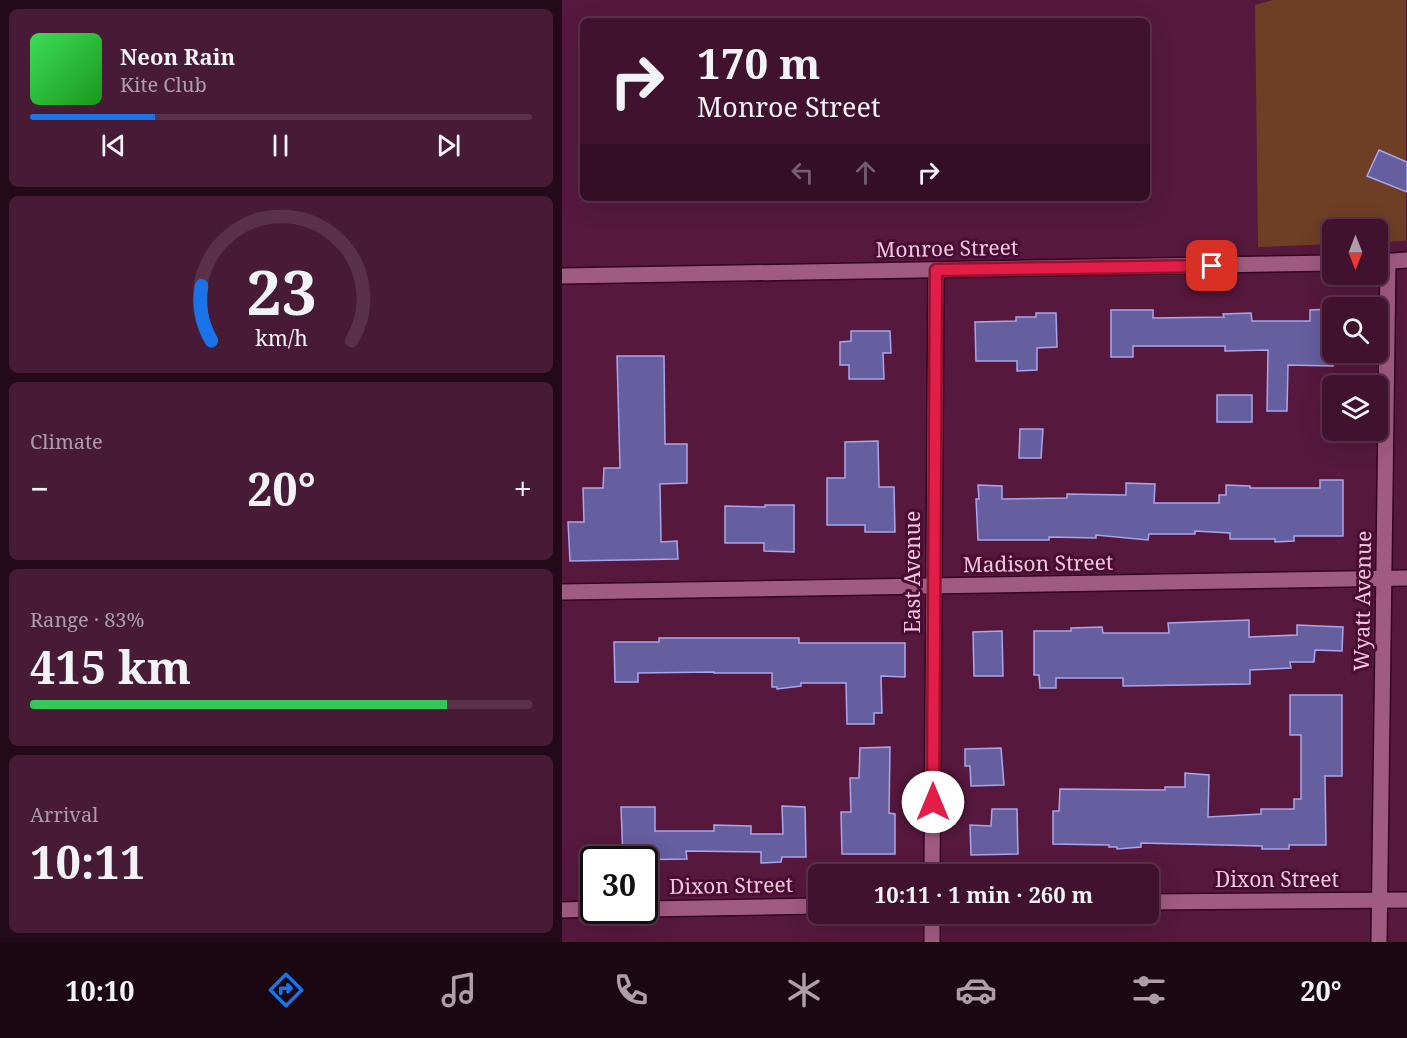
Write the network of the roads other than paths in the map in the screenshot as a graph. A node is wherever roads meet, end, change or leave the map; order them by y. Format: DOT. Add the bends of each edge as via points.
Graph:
graph roads {
  1 [pos="1406,260"];
  2 [pos="1388,262"];
  3 [pos="1322,263"];
  4 [pos="936,270"];
  5 [pos="562,276"];
  6 [pos="1383,285"];
  7 [pos="1385,578"];
  8 [pos="1406,578"];
  9 [pos="935,587"];
  10 [pos="562,592"];
  11 [pos="932,864"];
  12 [pos="1379,900"];
  13 [pos="1406,900"];
  14 [pos="1159,902"];
  15 [pos="808,906"];
  16 [pos="580,909"];
  17 [pos="658,909"];
  18 [pos="562,910"];
  19 [pos="932,924"];
  20 [pos="932,942"];
  21 [pos="1379,942"];
  1 -- 2 [label="street"];
  3 -- 4 [label="street, Monroe Street"];
  4 -- 5 [label="street, Monroe Street"];
  4 -- 9 [label="street, East Avenue"];
  6 -- 7 [label="street, Wyatt Avenue"];
  7 -- 8 [label="street, Madison Street"];
  7 -- 9 [label="street, Madison Street"];
  7 -- 12 [label="street, Wyatt Avenue"];
  9 -- 10 [label="street, Madison Street"];
  9 -- 11 [label="street, East Avenue"];
  12 -- 13 [label="street, Dixon Street"];
  12 -- 14 [label="street, Dixon Street"];
  12 -- 21 [label="street, Wyatt Avenue"];
  15 -- 17 [label="street, Dixon Street"];
  16 -- 18 [label="street"];
  19 -- 20 [label="street"];
}
